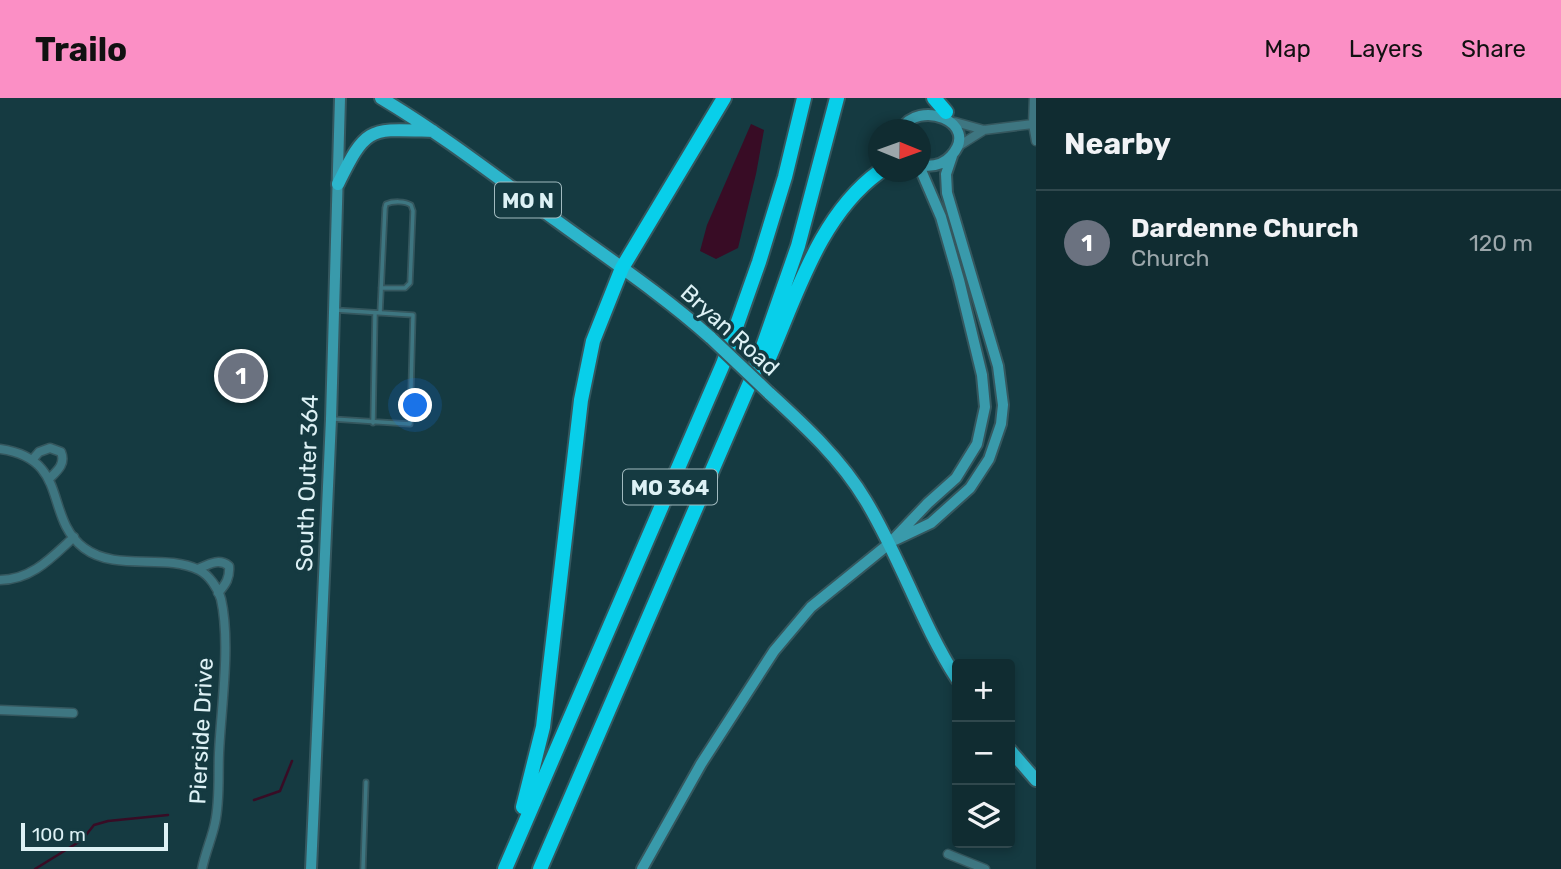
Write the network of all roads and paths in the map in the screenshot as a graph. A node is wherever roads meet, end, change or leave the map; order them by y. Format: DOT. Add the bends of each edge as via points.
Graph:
graph roads {
  1 [pos="340,98"];
  2 [pos="381,98"];
  3 [pos="724,98"];
  4 [pos="804,98"];
  5 [pos="837,98"];
  6 [pos="934,98"];
  7 [pos="1034,98"];
  8 [pos="950,117"];
  9 [pos="907,119"];
  10 [pos="1032,124"];
  11 [pos="984,130"];
  12 [pos="434,131"];
  13 [pos="1036,141"];
  14 [pos="954,152"];
  15 [pos="931,166"];
  16 [pos="869,182"];
  17 [pos="926,182"];
  18 [pos="338,184"];
  19 [pos="622,268"];
  20 [pos="381,288"];
  21 [pos="335,310"];
  22 [pos="378,313"];
  23 [pos="331,419"];
  24 [pos="373,423"];
  25 [pos="730,430"];
  26 [pos="0,449"];
  27 [pos="33,459"];
  28 [pos="49,479"];
  29 [pos="74,537"];
  30 [pos="890,543"];
  31 [pos="198,569"];
  32 [pos="0,580"];
  33 [pos="218,593"];
  34 [pos="952,670"];
  35 [pos="0,710"];
  36 [pos="73,713"];
  37 [pos="1015,756"];
  38 [pos="1036,780"];
  39 [pos="366,782"];
  40 [pos="947,854"];
  41 [pos="505,867"];
  42 [pos="202,869"];
  43 [pos="311,869"];
  44 [pos="363,869"];
  45 [pos="540,869"];
  46 [pos="642,869"];
  47 [pos="985,869"];
  1 -- 18 [label="main road, South Outer 364"];
  2 -- 12 [label="main road, Bryan Road / MO N"];
  3 -- 19 [label="highway"];
  4 -- 41 [label="highway, MO 364" via="760,262 723,364"];
  5 -- 25 [label="highway, MO 364" via="798,246"];
  6 -- 8 [label="highway"];
  7 -- 10 [label="street"];
  8 -- 9 [label="main road" via="933,108 919,109"];
  8 -- 11 [label="street"];
  8 -- 14 [label="main road" via="958,135"];
  10 -- 11 [label="street"];
  10 -- 13 [label="street"];
  11 -- 14 [label="street"];
  12 -- 18 [label="main road" via="396,130 368,136"];
  12 -- 19 [label="main road, Bryan Road / MO N"];
  14 -- 15 [label="main road"];
  14 -- 30 [label="main road" via="946,174 947,193 998,366 1001,424 989,459 970,488 931,523"];
  16 -- 25 [label="highway" via="816,252 767,362"];
  17 -- 30 [label="main road" via="960,280 985,407 981,432 964,467"];
  18 -- 21 [label="main road, South Outer 364"];
  19 -- 30 [label="main road, Bryan Road / MO N, bridge" via="711,338 839,462"];
  19 -- 41 [label="highway" via="586,364 543,727"];
  20 -- 20 [label="lane" via="386,204 407,203 413,211 410,283 405,288"];
  20 -- 22 [label="lane"];
  21 -- 22 [label="lane"];
  21 -- 23 [label="main road, South Outer 364"];
  22 -- 24 [label="lane"];
  22 -- 24 [label="lane" via="413,315 410,424"];
  23 -- 24 [label="lane"];
  23 -- 43 [label="main road, South Outer 364"];
  25 -- 45 [label="highway, MO 364"];
  26 -- 27 [label="street"];
  27 -- 28 [label="street"];
  27 -- 28 [label="street" via="50,448 61,452 61,466"];
  28 -- 29 [label="street"];
  29 -- 31 [label="street, Pierside Drive" via="98,555"];
  29 -- 32 [label="street" via="32,573"];
  30 -- 34 [label="main road, Bryan Road"];
  30 -- 46 [label="main road" via="811,607 774,650 701,764"];
  31 -- 33 [label="street"];
  31 -- 33 [label="street, Pierside Drive" via="216,562 229,566 228,581"];
  33 -- 42 [label="street, Pierside Drive" via="224,644 216,822"];
  35 -- 36 [label="street"];
  37 -- 38 [label="main road"];
  39 -- 44 [label="lane"];
  40 -- 47 [label="street"];
}
